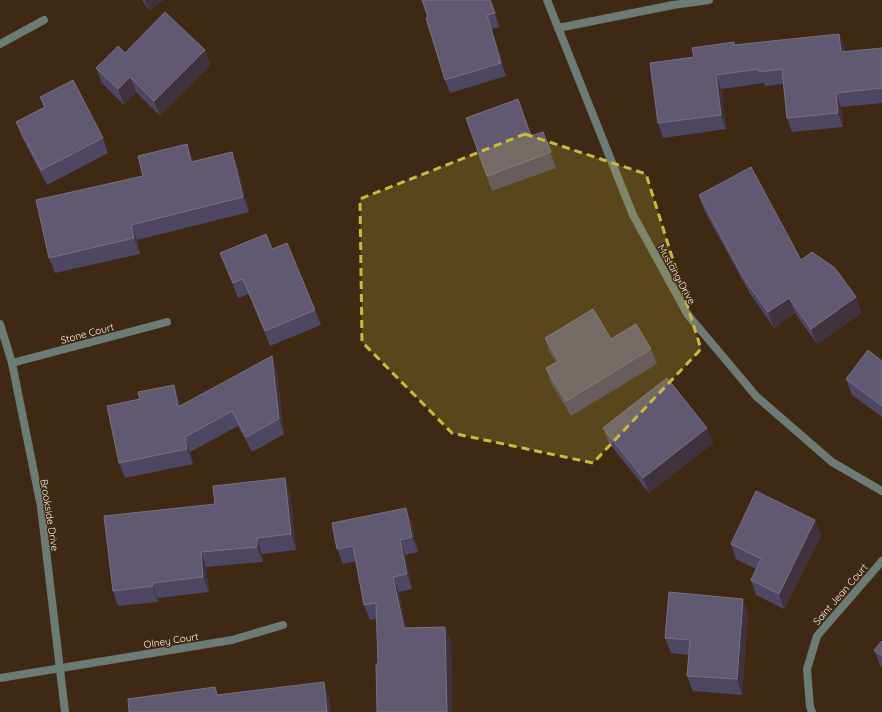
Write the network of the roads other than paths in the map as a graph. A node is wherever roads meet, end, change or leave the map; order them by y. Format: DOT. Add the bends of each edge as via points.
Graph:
graph roads {
  1 [pos="547,0"];
  2 [pos="709,0"];
  3 [pos="44,20"];
  4 [pos="558,28"];
  5 [pos="0,44"];
  6 [pos="167,322"];
  7 [pos="0,324"];
  8 [pos="12,363"];
  9 [pos="882,491"];
  10 [pos="882,561"];
  11 [pos="283,625"];
  12 [pos="60,668"];
  13 [pos="0,678"];
  14 [pos="65,712"];
  15 [pos="812,712"];
  1 -- 4 [label="street, Mustang Drive"];
  2 -- 4 [label="street"];
  3 -- 5 [label="street"];
  4 -- 9 [label="street, Mustang Drive" via="633,215 688,315 756,396 832,462"];
  6 -- 8 [label="street, Stone Court"];
  7 -- 8 [label="street, Brookside Drive"];
  8 -- 12 [label="street, Brookside Drive" via="41,507"];
  10 -- 15 [label="street, Saint Jean Court" via="817,636 807,669"];
  11 -- 12 [label="street, Olney Court" via="232,640"];
  12 -- 13 [label="street, Olney Court"];
  12 -- 14 [label="street, Brookside Drive"];
}
